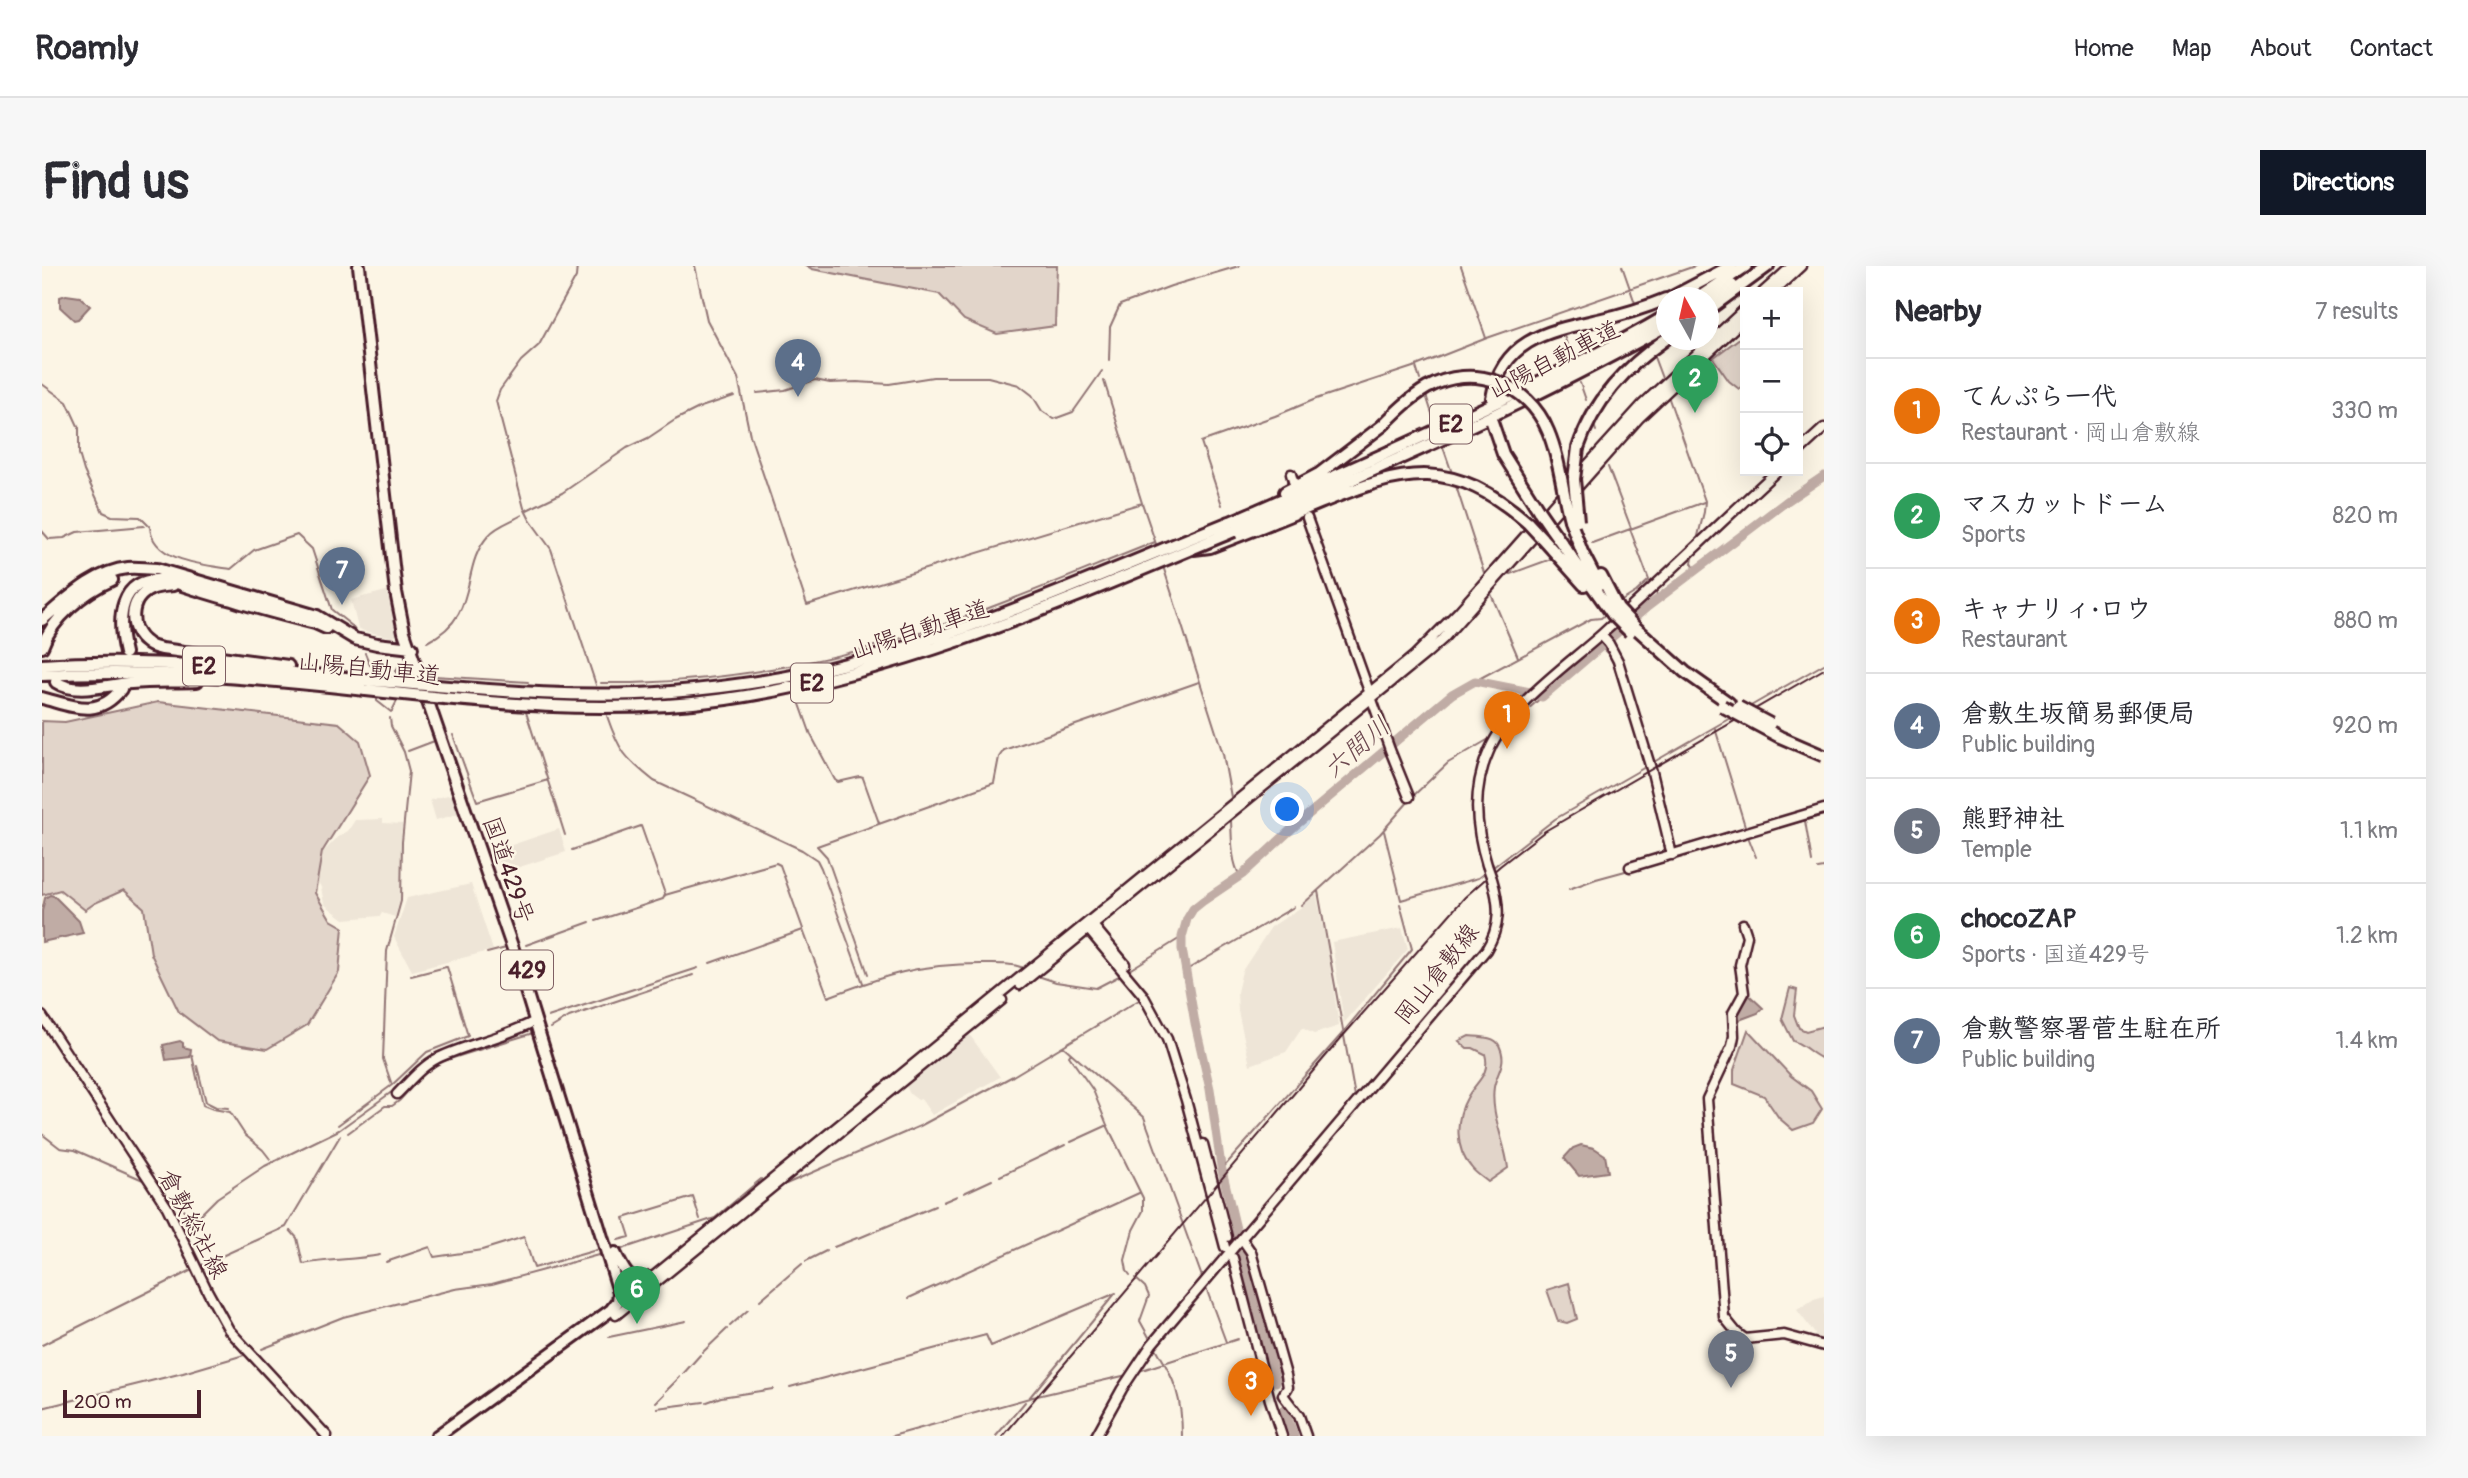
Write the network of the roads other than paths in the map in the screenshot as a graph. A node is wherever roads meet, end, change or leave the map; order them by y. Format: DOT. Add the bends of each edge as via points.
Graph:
graph roads {
  1 [pos="359,266"];
  2 [pos="364,266"];
  3 [pos="1731,266"];
  4 [pos="1746,266"];
  5 [pos="1760,266"];
  6 [pos="1768,266"];
  7 [pos="1791,266"];
  8 [pos="1801,266"];
  9 [pos="1690,287"];
  10 [pos="1714,287"];
  11 [pos="1768,287"];
  12 [pos="1778,287"];
  13 [pos="1719,293"];
  14 [pos="1656,302"];
  15 [pos="1719,303"];
  16 [pos="1740,314"];
  17 [pos="1656,322"];
  18 [pos="1740,322"];
  19 [pos="1656,332"];
  20 [pos="1656,347"];
  21 [pos="1665,388"];
  22 [pos="1492,398"];
  23 [pos="1493,422"];
  24 [pos="1824,428"];
  25 [pos="1803,447"];
  26 [pos="1772,476"];
  27 [pos="1307,518"];
  28 [pos="1574,521"];
  29 [pos="1233,530"];
  30 [pos="141,569"];
  31 [pos="182,585"];
  32 [pos="1616,612"];
  33 [pos="42,620"];
  34 [pos="1604,638"];
  35 [pos="42,647"];
  36 [pos="411,649"];
  37 [pos="125,653"];
  38 [pos="42,666"];
  39 [pos="42,675"];
  40 [pos="281,680"];
  41 [pos="56,682"];
  42 [pos="366,685"];
  43 [pos="121,689"];
  44 [pos="1371,696"];
  45 [pos="42,698"];
  46 [pos="1726,704"];
  47 [pos="1824,749"];
  48 [pos="1824,756"];
  49 [pos="1409,796"];
  50 [pos="1824,809"];
  51 [pos="1672,855"];
  52 [pos="1630,867"];
  53 [pos="1743,924"];
  54 [pos="1089,925"];
  55 [pos="1031,972"];
  56 [pos="42,1016"];
  57 [pos="535,1021"];
  58 [pos="397,1094"];
  59 [pos="1242,1238"];
  60 [pos="1227,1245"];
  61 [pos="615,1253"];
  62 [pos="1231,1260"];
  63 [pos="649,1278"];
  64 [pos="645,1290"];
  65 [pos="624,1296"];
  66 [pos="613,1313"];
  67 [pos="1824,1346"];
  68 [pos="327,1436"];
  69 [pos="437,1436"];
  70 [pos="449,1436"];
  71 [pos="1096,1436"];
  72 [pos="1282,1436"];
  73 [pos="1306,1436"];
  1 -- 36 [label="highway, 国道429号 / 429" via="396,592"];
  2 -- 36 [label="highway, 国道429号 / 429"];
  3 -- 9 [label="highway"];
  4 -- 10 [label="highway"];
  5 -- 13 [label="highway"];
  6 -- 15 [label="highway"];
  7 -- 11 [label="street"];
  8 -- 12 [label="street"];
  14 -- 22 [label="highway" via="1532,339 1503,367"];
  16 -- 21 [label="street"];
  17 -- 29 [label="highway, 山陽自動車道 / E2"];
  18 -- 21 [label="street"];
  19 -- 29 [label="highway, 山陽自動車道 / E2" via="1479,421"];
  20 -- 28 [label="highway, bridge" via="1602,398 1584,427 1574,479"];
  21 -- 44 [label="street" via="1443,639"];
  23 -- 32 [label="highway, bridge" via="1503,454 1539,511"];
  24 -- 25 [label="street"];
  26 -- 34 [label="street, 岡山倉敷線" via="1652,586"];
  27 -- 44 [label="street"];
  28 -- 29 [label="highway, bridge" via="1547,427 1527,400 1502,383 1471,376 1445,380 1413,397 1319,474"];
  28 -- 32 [label="highway" via="1595,579"];
  29 -- 32 [label="highway, bridge" via="1392,477 1444,477 1497,498"];
  29 -- 42 [label="highway, 山陽自動車道 / E2, bridge" via="952,632 852,663 783,677 623,694"];
  29 -- 42 [label="highway, 山陽自動車道 / E2, bridge" via="950,645 855,674 772,691 625,706 489,702"];
  30 -- 33 [label="highway" via="112,572 91,582"];
  30 -- 35 [label="highway" via="105,583 75,604 58,620"];
  30 -- 36 [label="highway" via="156,569 317,616 367,642"];
  31 -- 36 [label="highway" via="315,623 366,648 388,652"];
  31 -- 37 [label="highway" via="151,580 128,594 119,623"];
  31 -- 42 [label="highway" via="153,588 135,604 135,631 148,645 356,674"];
  32 -- 46 [label="highway, bridge"];
  34 -- 51 [label="street" via="1618,661"];
  34 -- 59 [label="street, 岡山倉敷線, bridge" via="1538,691 1489,749 1479,780 1477,820 1498,902 1493,939"];
  36 -- 57 [label="highway, 国道429号 / 429"];
  36 -- 61 [label="highway, 国道429号 / 429" via="520,948"];
  38 -- 42 [label="highway, 山陽自動車道 / E2" via="143,663 223,667"];
  39 -- 40 [label="highway, 山陽自動車道 / E2" via="143,673"];
  40 -- 41 [label="highway" via="131,683 85,689"];
  40 -- 42 [label="highway, 山陽自動車道 / E2"];
  43 -- 45 [label="highway" via="106,704 87,709"];
  44 -- 49 [label="street"];
  44 -- 54 [label="street"];
  46 -- 47 [label="highway, bridge"];
  46 -- 48 [label="highway, bridge" via="1770,732"];
  50 -- 51 [label="street"];
  51 -- 52 [label="street"];
  53 -- 67 [label="street" via="1747,936 1741,961 1744,993 1733,1013 1732,1046 1707,1099 1724,1317 1745,1339 1784,1335"];
  54 -- 55 [label="street"];
  54 -- 60 [label="street" via="1158,1010 1176,1048"];
  55 -- 63 [label="street"];
  55 -- 64 [label="street"];
  56 -- 68 [label="street, 倉敷総社線" via="167,1207 229,1330"];
  57 -- 58 [label="street" via="437,1059"];
  57 -- 65 [label="highway, 国道429号 / 429"];
  59 -- 71 [label="street, 岡山倉敷線" via="1136,1368"];
  59 -- 73 [label="street" via="1251,1252 1286,1375 1288,1387 1283,1395 1299,1416"];
  61 -- 63 [label="highway" via="630,1278"];
  61 -- 65 [label="highway, 国道429号 / 429"];
  62 -- 72 [label="street"];
  63 -- 65 [label="street"];
  64 -- 65 [label="highway"];
  64 -- 66 [label="street"];
  65 -- 66 [label="highway"];
  66 -- 69 [label="highway"];
  66 -- 70 [label="highway"];
}
